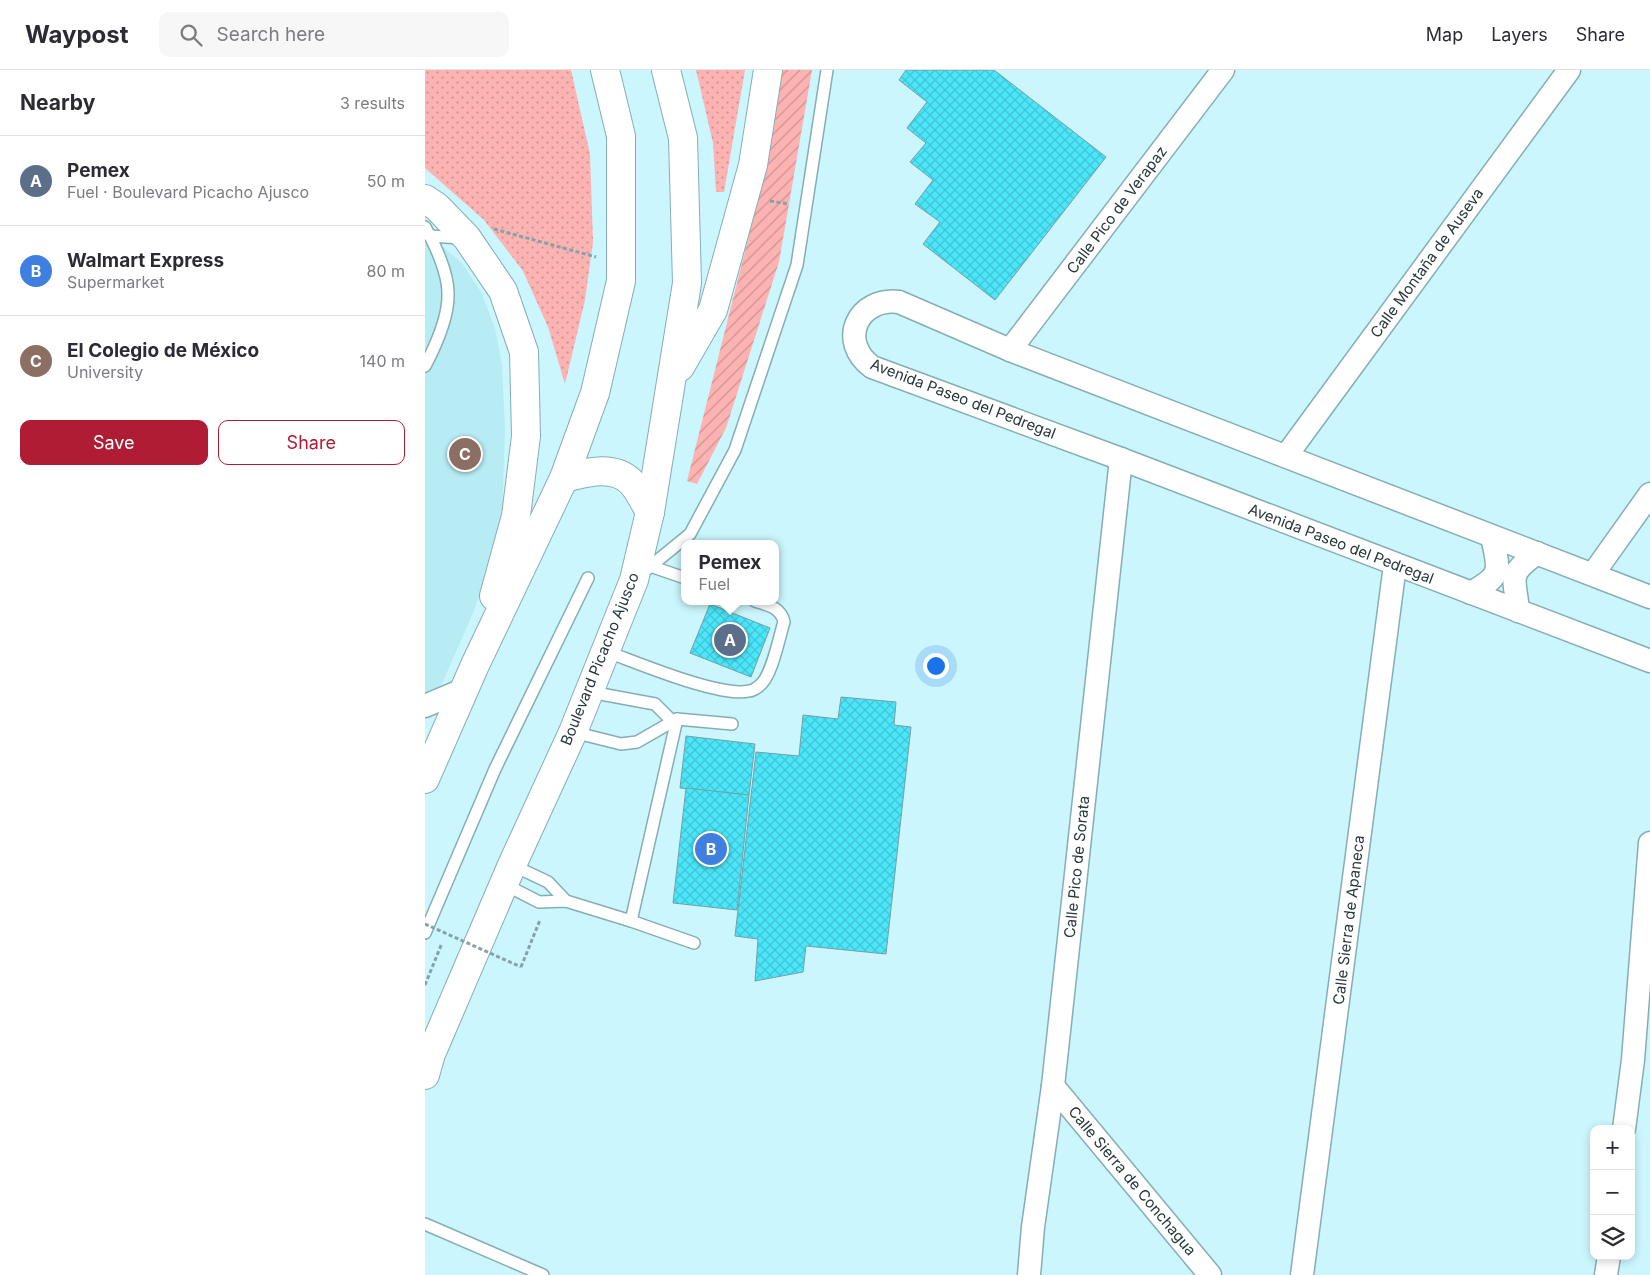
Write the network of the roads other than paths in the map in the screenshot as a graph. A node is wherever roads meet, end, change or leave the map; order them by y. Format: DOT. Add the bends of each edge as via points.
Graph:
graph roads {
  1 [pos="605,70"];
  2 [pos="666,70"];
  3 [pos="768,70"];
  4 [pos="827,70"];
  5 [pos="1223,70"];
  6 [pos="1569,70"];
  7 [pos="425,200"];
  8 [pos="428,232"];
  9 [pos="478,233"];
  10 [pos="1010,350"];
  11 [pos="425,366"];
  12 [pos="672,381"];
  13 [pos="1286,456"];
  14 [pos="1121,459"];
  15 [pos="564,478"];
  16 [pos="1650,494"];
  17 [pos="650,512"];
  18 [pos="1492,537"];
  19 [pos="683,540"];
  20 [pos="681,541"];
  21 [pos="1537,553"];
  22 [pos="1395,565"];
  23 [pos="642,573"];
  24 [pos="1593,574"];
  25 [pos="588,578"];
  26 [pos="681,578"];
  27 [pos="1471,593"];
  28 [pos="1650,597"];
  29 [pos="767,605"];
  30 [pos="1518,611"];
  31 [pos="605,651"];
  32 [pos="1650,661"];
  33 [pos="470,677"];
  34 [pos="589,692"];
  35 [pos="425,706"];
  36 [pos="674,720"];
  37 [pos="732,724"];
  38 [pos="573,732"];
  39 [pos="425,779"];
  40 [pos="1650,843"];
  41 [pos="508,874"];
  42 [pos="566,902"];
  43 [pos="631,921"];
  44 [pos="425,933"];
  45 [pos="694,943"];
  46 [pos="1641,1061"];
  47 [pos="425,1076"];
  48 [pos="1053,1086"];
  49 [pos="1626,1125"];
  50 [pos="425,1224"];
  51 [pos="1608,1260"];
  52 [pos="543,1275"];
  53 [pos="1029,1275"];
  54 [pos="1211,1275"];
  55 [pos="1303,1275"];
  56 [pos="1606,1275"];
  1 -- 15 [label="main road" via="621,136 621,281 595,393"];
  2 -- 12 [label="main road, Boulevard Picacho Ajusco" via="683,138 687,283"];
  3 -- 12 [label="main road" via="753,165 713,310"];
  4 -- 19 [label="lane" via="797,265 735,450 690,534"];
  5 -- 10 [label="street, Calle Pico de Verapaz"];
  6 -- 13 [label="street, Calle Montaña de Auseva"];
  7 -- 9 [label="main road"];
  8 -- 9 [label="lane"];
  8 -- 11 [label="lane" via="449,292 445,317"];
  9 -- 33 [label="main road" via="524,352 526,436 516,516"];
  10 -- 13 [label="street, Avenida Paseo del Pedregal"];
  10 -- 14 [label="street, Avenida Paseo del Pedregal" via="899,302 878,303 869,308 861,315 854,334 858,353 871,367"];
  12 -- 17 [label="main road, Boulevard Picacho Ajusco"];
  13 -- 18 [label="street, Avenida Paseo del Pedregal"];
  14 -- 22 [label="street, Avenida Paseo del Pedregal"];
  14 -- 48 [label="street, Calle Pico de Sorata"];
  15 -- 17 [label="main road" via="587,472 613,472 631,482"];
  15 -- 33 [label="main road"];
  16 -- 24 [label="street"];
  17 -- 23 [label="main road, Boulevard Picacho Ajusco"];
  18 -- 21 [label="street, Avenida Paseo del Pedregal"];
  18 -- 27 [label="street" via="1497,571 1494,578"];
  20 -- 23 [label="lane"];
  21 -- 24 [label="street, Avenida Paseo del Pedregal"];
  21 -- 30 [label="street" via="1514,575"];
  22 -- 27 [label="street, Avenida Paseo del Pedregal"];
  22 -- 55 [label="street, Calle Sierra de Apaneca"];
  23 -- 26 [label="lane"];
  23 -- 31 [label="main road, Boulevard Picacho Ajusco"];
  24 -- 28 [label="street, Avenida Paseo del Pedregal"];
  25 -- 44 [label="lane" via="495,769"];
  27 -- 30 [label="street, Avenida Paseo del Pedregal"];
  29 -- 31 [label="lane" via="783,614 784,622 769,672 761,685 749,691 706,686"];
  30 -- 32 [label="street, Avenida Paseo del Pedregal"];
  31 -- 34 [label="main road, Boulevard Picacho Ajusco"];
  33 -- 35 [label="street"];
  33 -- 39 [label="main road"];
  34 -- 36 [label="lane" via="655,704"];
  34 -- 38 [label="main road, Boulevard Picacho Ajusco"];
  36 -- 37 [label="lane"];
  36 -- 38 [label="lane" via="637,742 621,744"];
  36 -- 43 [label="lane"];
  38 -- 41 [label="main road, Boulevard Picacho Ajusco"];
  40 -- 46 [label="street"];
  41 -- 42 [label="lane" via="548,882"];
  41 -- 42 [label="lane" via="539,902"];
  41 -- 47 [label="main road, Boulevard Picacho Ajusco" via="431,1054"];
  42 -- 43 [label="lane"];
  43 -- 45 [label="lane"];
  46 -- 49 [label="street"];
  48 -- 53 [label="street, Calle Pico de Sorata"];
  48 -- 54 [label="street, Calle Sierra de Conchagua"];
  50 -- 52 [label="lane"];
  51 -- 56 [label="street"];
}
